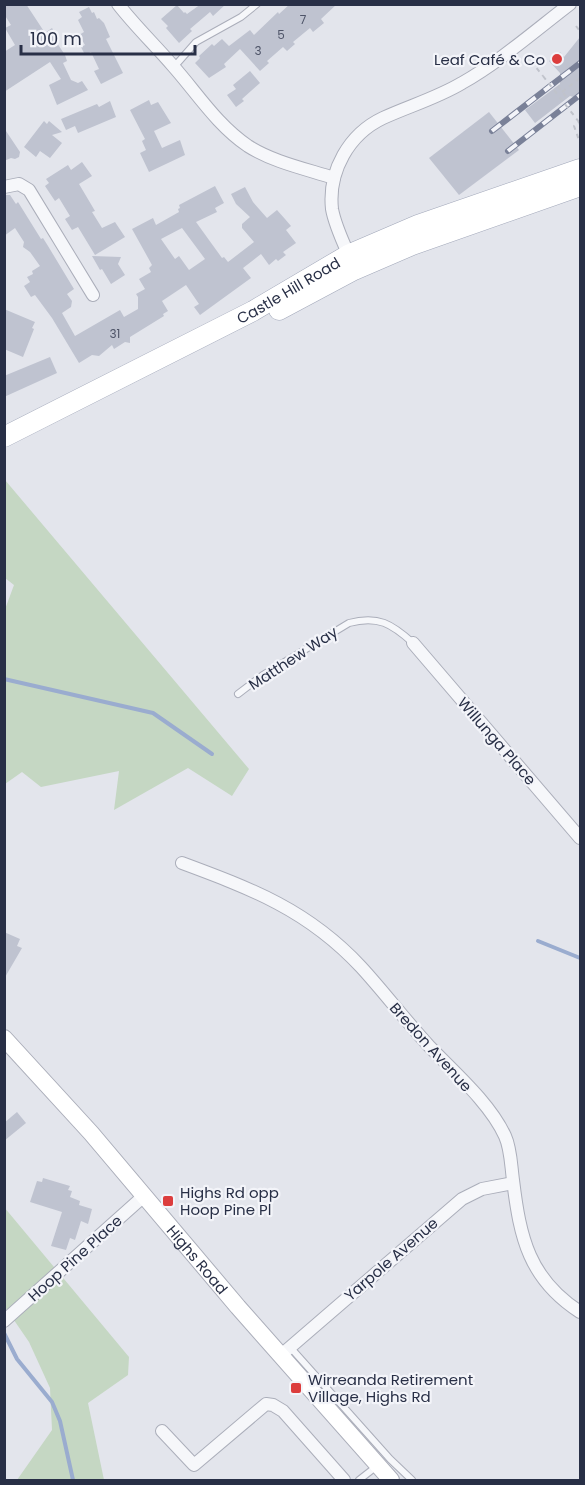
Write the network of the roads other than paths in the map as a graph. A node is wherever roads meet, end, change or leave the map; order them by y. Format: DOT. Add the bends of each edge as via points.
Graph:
graph roads {
  1 [pos="118,4"];
  2 [pos="257,4"];
  3 [pos="570,4"];
  4 [pos="174,67"];
  5 [pos="580,169"];
  6 [pos="334,178"];
  7 [pos="580,186"];
  8 [pos="4,187"];
  9 [pos="351,262"];
  10 [pos="93,295"];
  11 [pos="4,437"];
  12 [pos="4,452"];
  13 [pos="413,643"];
  14 [pos="238,694"];
  15 [pos="580,838"];
  16 [pos="182,863"];
  17 [pos="4,1038"];
  18 [pos="513,1183"];
  19 [pos="145,1195"];
  20 [pos="580,1312"];
  21 [pos="4,1321"];
  22 [pos="285,1351"];
  23 [pos="162,1431"];
  24 [pos="378,1466"];
  25 [pos="344,1480"];
  26 [pos="359,1480"];
  27 [pos="391,1480"];
  28 [pos="412,1480"];
  1 -- 4 [label="street"];
  2 -- 4 [label="lane" via="196,42"];
  3 -- 6 [label="street" via="464,83 365,129 344,154"];
  4 -- 6 [label="street" via="212,113 243,142 267,155"];
  5 -- 9 [label="main road, Castle Hill Road" via="418,225"];
  6 -- 9 [label="street" via="333,210"];
  7 -- 9 [label="main road, Castle Hill Road"];
  8 -- 10 [label="street" via="18,184 28,190"];
  9 -- 11 [label="main road, Castle Hill Road"];
  9 -- 12 [label="main road, Castle Hill Road"];
  13 -- 14 [label="lane, Matthew Way" via="375,620 349,623 287,659"];
  13 -- 15 [label="street, Willunga Place"];
  16 -- 18 [label="street, Bredon Avenue" via="281,904 318,929 360,966 493,1116 505,1136"];
  17 -- 19 [label="street, Highs Road"];
  18 -- 20 [label="street, Bredon Avenue" via="523,1237 533,1264 549,1287"];
  18 -- 22 [label="street, Yarpole Avenue" via="462,1199"];
  19 -- 21 [label="street, Hoop Pine Place"];
  19 -- 22 [label="street, Highs Road"];
  22 -- 24 [label="street, Highs Road"];
  22 -- 28 [label="lane"];
  23 -- 25 [label="street" via="194,1465 266,1404 273,1405 283,1411"];
  24 -- 26 [label="lane"];
  24 -- 27 [label="street, Highs Road"];
}
